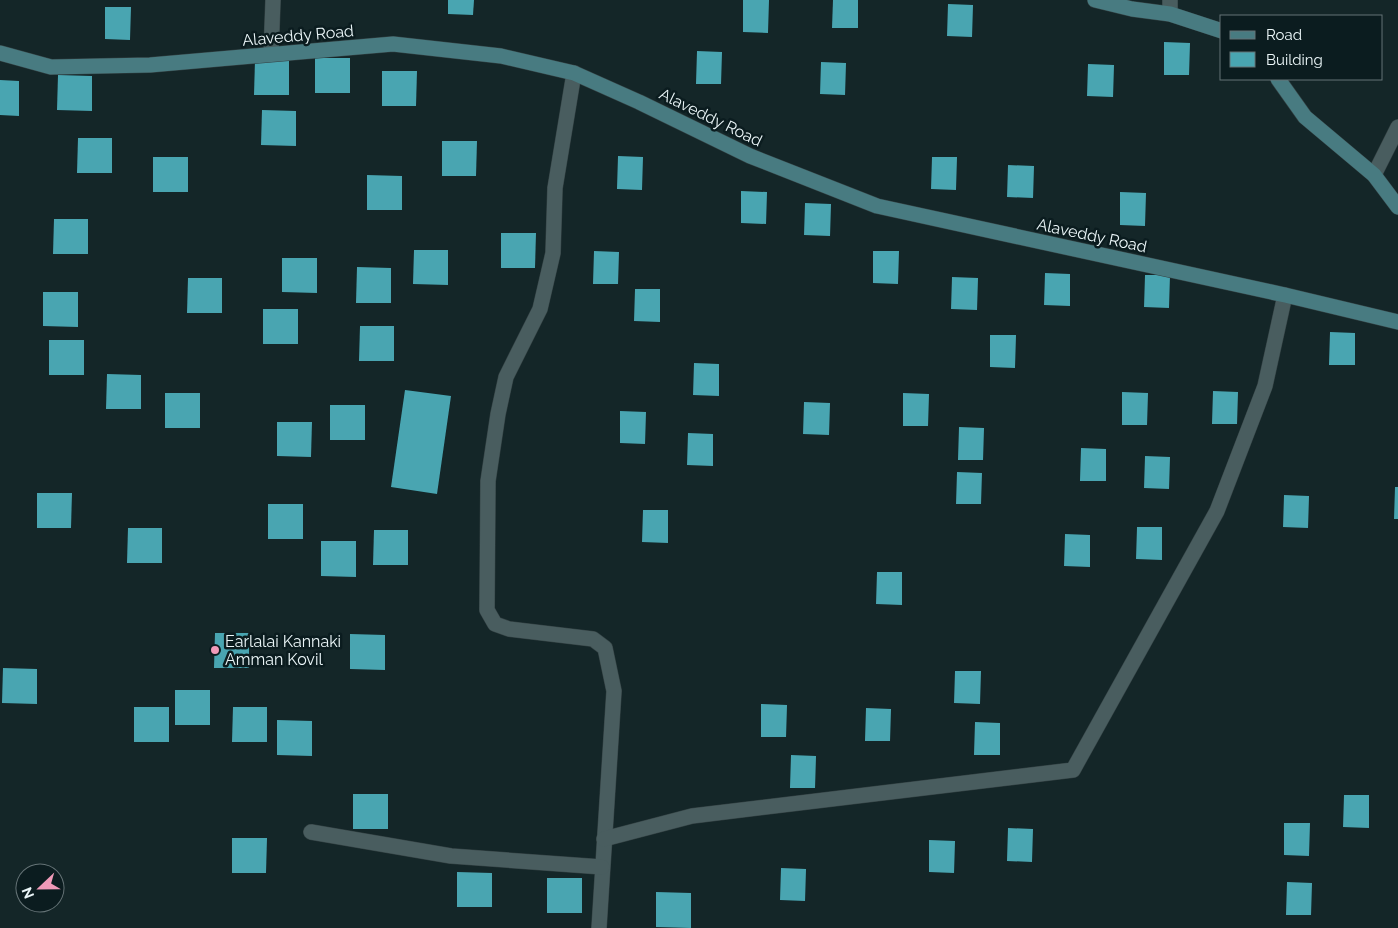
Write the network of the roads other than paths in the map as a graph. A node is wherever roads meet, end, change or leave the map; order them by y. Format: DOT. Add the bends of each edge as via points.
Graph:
graph roads {
  1 [pos="274,0"];
  2 [pos="1095,0"];
  3 [pos="1170,7"];
  4 [pos="1220,30"];
  5 [pos="0,53"];
  6 [pos="270,54"];
  7 [pos="574,74"];
  8 [pos="1279,80"];
  9 [pos="1398,127"];
  10 [pos="1374,175"];
  11 [pos="1398,207"];
  12 [pos="1285,295"];
  13 [pos="1398,322"];
  14 [pos="311,832"];
  15 [pos="604,839"];
  16 [pos="602,867"];
  17 [pos="599,928"];
  1 -- 6 [label="street"];
  2 -- 3 [label="street" via="1132,9"];
  3 -- 4 [label="street"];
  5 -- 6 [label="street, Alaveddy Road" via="51,67 150,65"];
  6 -- 7 [label="street, Alaveddy Road" via="393,44 501,56"];
  7 -- 12 [label="street, Alaveddy Road" via="750,156 876,206"];
  7 -- 15 [label="street" via="555,188 552,253 540,308 506,377 498,414 488,481 487,610 495,624 509,629 593,639 605,648 614,691"];
  8 -- 10 [label="street" via="1304,117"];
  9 -- 10 [label="street"];
  10 -- 11 [label="street"];
  12 -- 13 [label="street, Alaveddy Road"];
  12 -- 15 [label="street" via="1265,386 1217,511 1074,770 692,816"];
  14 -- 16 [label="street" via="451,856"];
  15 -- 16 [label="street"];
  16 -- 17 [label="street"];
}
